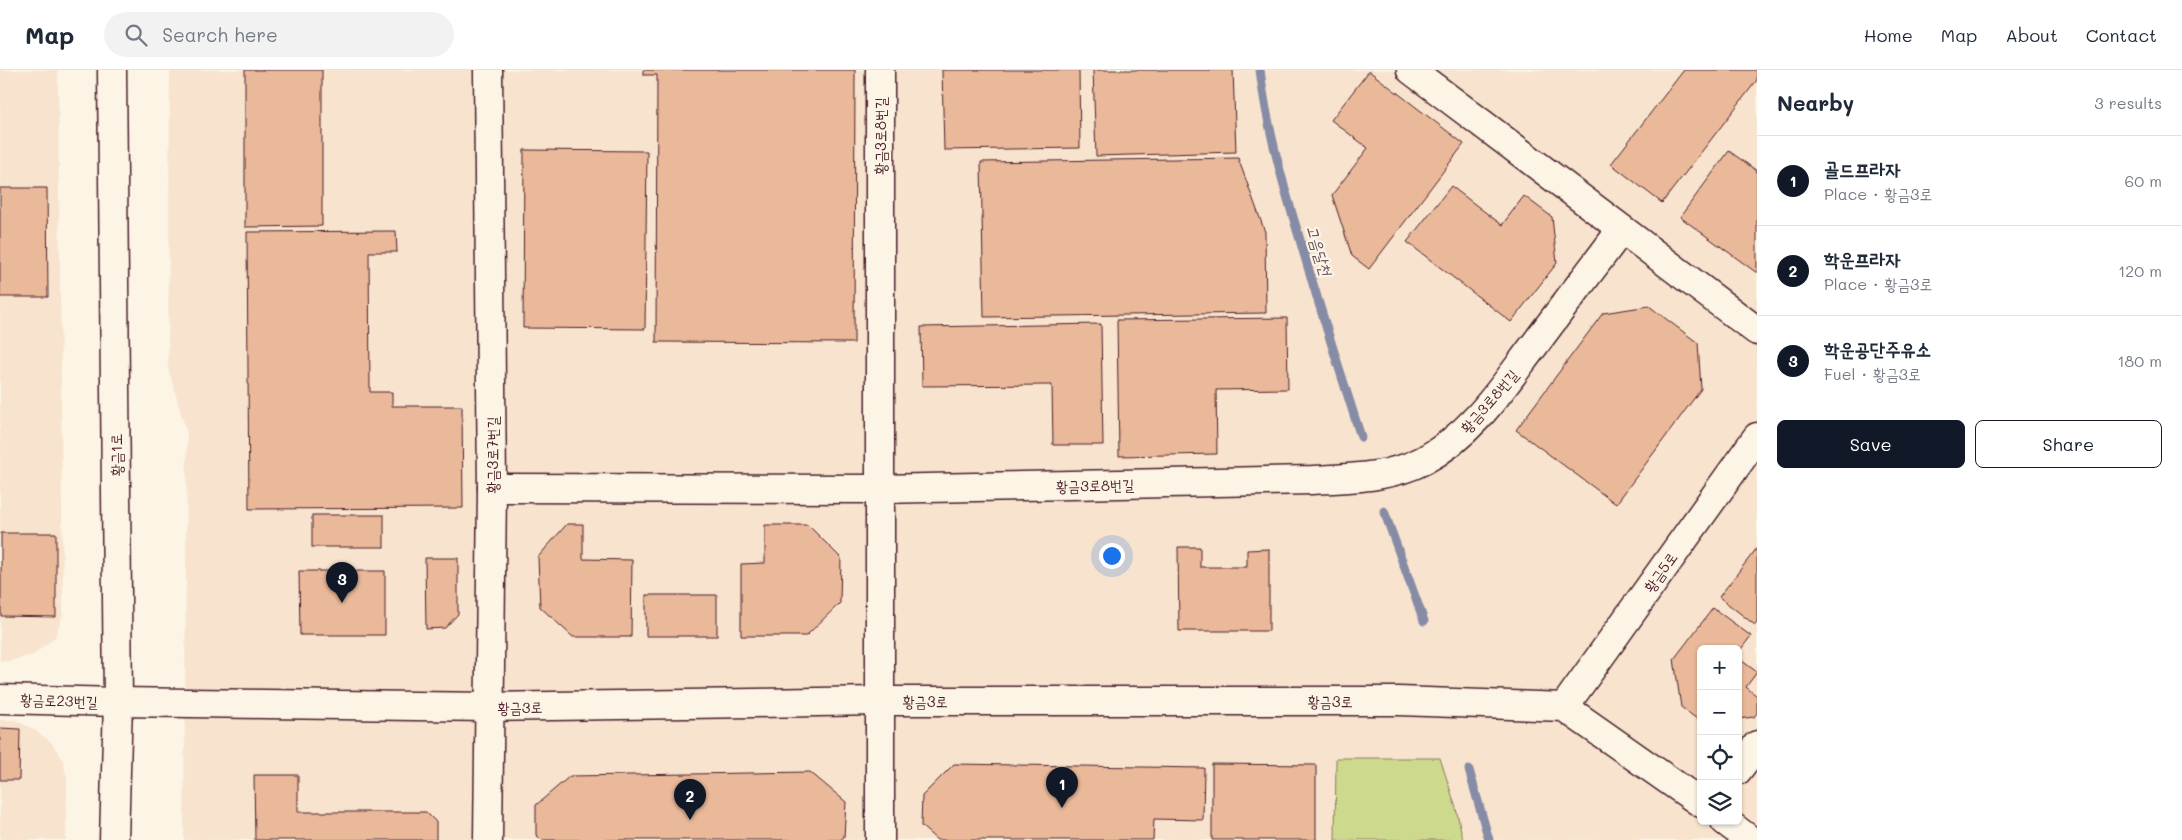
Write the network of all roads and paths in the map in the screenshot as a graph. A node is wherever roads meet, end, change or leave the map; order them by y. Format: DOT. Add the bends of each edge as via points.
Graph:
graph roads {
  1 [pos="112,70"];
  2 [pos="488,70"];
  3 [pos="880,70"];
  4 [pos="1411,70"];
  5 [pos="1621,230"];
  6 [pos="1757,331"];
  7 [pos="1757,436"];
  8 [pos="492,488"];
  9 [pos="879,489"];
  10 [pos="0,699"];
  11 [pos="880,701"];
  12 [pos="118,702"];
  13 [pos="489,707"];
  14 [pos="1564,707"];
  15 [pos="1757,745"];
  16 [pos="1742,765"];
  17 [pos="1697,800"];
  18 [pos="1730,825"];
  19 [pos="114,840"];
  20 [pos="488,840"];
  21 [pos="880,840"];
  22 [pos="1750,840"];
  1 -- 12 [label="street, 황금1로"];
  2 -- 8 [label="street, 황금3로7번길"];
  3 -- 9 [label="street, 황금3로8번길"];
  4 -- 5 [label="street"];
  5 -- 6 [label="street"];
  5 -- 9 [label="street, 황금3로8번길" via="1471,426 1423,461 1370,475 1312,480"];
  7 -- 14 [label="street, 황금5로"];
  8 -- 9 [label="street"];
  8 -- 13 [label="street, 황금3로7번길"];
  9 -- 11 [label="street"];
  10 -- 12 [label="street, 황금로23번길"];
  11 -- 13 [label="street, 황금3로"];
  11 -- 14 [label="street, 황금3로" via="1399,701"];
  11 -- 21 [label="street"];
  12 -- 13 [label="street, 황금3로"];
  12 -- 19 [label="street, 황금1로"];
  13 -- 20 [label="street, 황금3로7번길"];
  14 -- 17 [label="street"];
  15 -- 16 [label="street"];
  18 -- 22 [label="street"];
}
